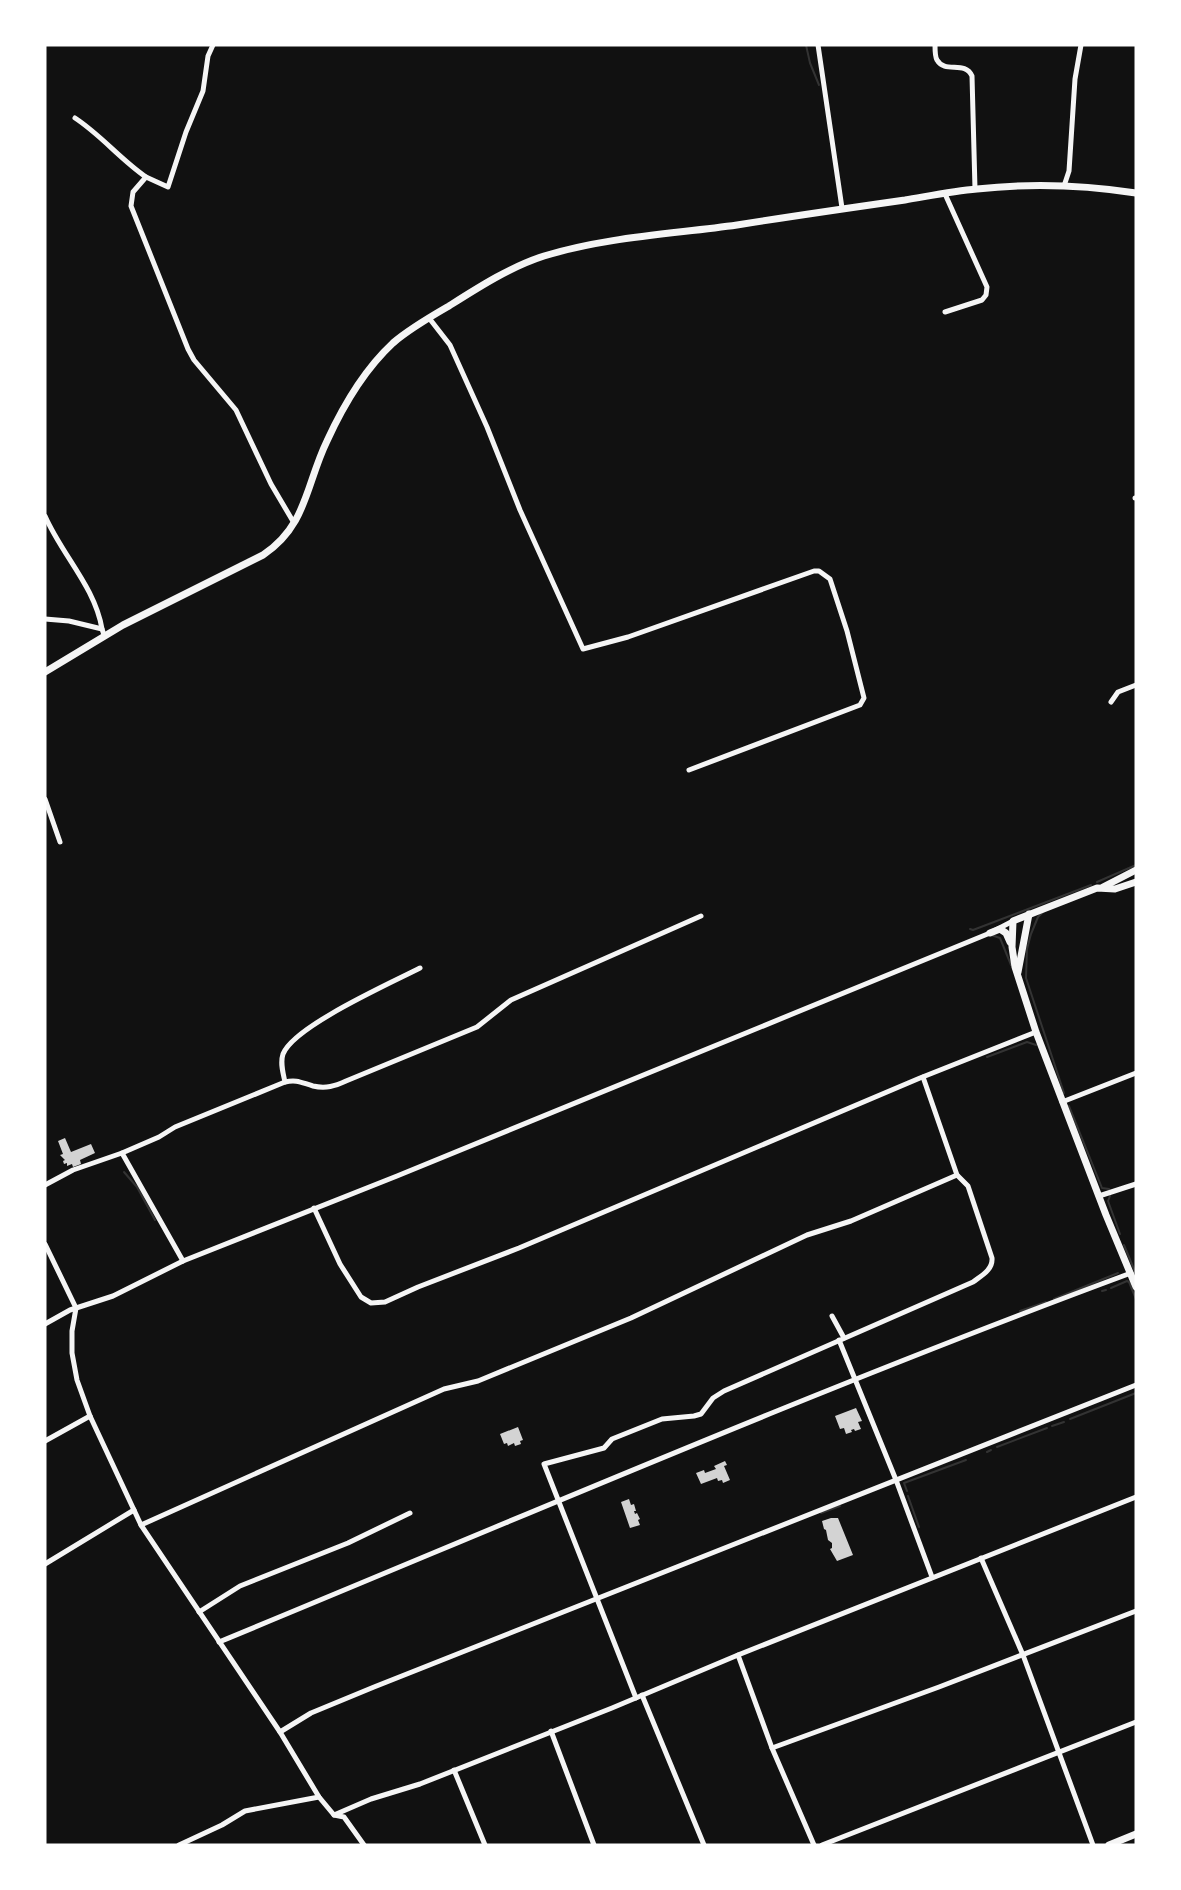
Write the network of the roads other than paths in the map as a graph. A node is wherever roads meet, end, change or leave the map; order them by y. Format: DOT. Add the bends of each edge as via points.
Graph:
graph roads {
  1 [pos="213,45"];
  2 [pos="818,45"];
  3 [pos="935,45"];
  4 [pos="1081,45"];
  5 [pos="75,118"];
  6 [pos="146,177"];
  7 [pos="1064,186"];
  8 [pos="975,189"];
  9 [pos="1136,193"];
  10 [pos="945,194"];
  11 [pos="842,208"];
  12 [pos="945,312"];
  13 [pos="429,318"];
  14 [pos="45,516"];
  15 [pos="294,523"];
  16 [pos="45,619"];
  17 [pos="103,632"];
  18 [pos="45,672"];
  19 [pos="1136,685"];
  20 [pos="1111,702"];
  21 [pos="689,770"];
  22 [pos="45,799"];
  23 [pos="60,842"];
  24 [pos="1136,870"];
  25 [pos="1136,882"];
  26 [pos="1103,887"];
  27 [pos="1029,914"];
  28 [pos="701,916"];
  29 [pos="1013,921"];
  30 [pos="990,933"];
  31 [pos="1012,947"];
  32 [pos="420,968"];
  33 [pos="1018,972"];
  34 [pos="1036,1032"];
  35 [pos="1136,1073"];
  36 [pos="923,1077"];
  37 [pos="285,1082"];
  38 [pos="1062,1102"];
  39 [pos="122,1153"];
  40 [pos="957,1175"];
  41 [pos="1136,1184"];
  42 [pos="45,1185"];
  43 [pos="1099,1196"];
  44 [pos="314,1208"];
  45 [pos="45,1244"];
  46 [pos="183,1261"];
  47 [pos="1131,1273"];
  48 [pos="1136,1287"];
  49 [pos="76,1308"];
  50 [pos="832,1316"];
  51 [pos="45,1324"];
  52 [pos="841,1339"];
  53 [pos="856,1380"];
  54 [pos="1136,1386"];
  55 [pos="90,1416"];
  56 [pos="45,1441"];
  57 [pos="896,1480"];
  58 [pos="1136,1497"];
  59 [pos="558,1502"];
  60 [pos="134,1510"];
  61 [pos="410,1513"];
  62 [pos="141,1525"];
  63 [pos="981,1558"];
  64 [pos="45,1564"];
  65 [pos="932,1577"];
  66 [pos="596,1600"];
  67 [pos="1136,1611"];
  68 [pos="199,1612"];
  69 [pos="219,1642"];
  70 [pos="738,1655"];
  71 [pos="1023,1655"];
  72 [pos="642,1695"];
  73 [pos="636,1698"];
  74 [pos="1136,1722"];
  75 [pos="551,1731"];
  76 [pos="280,1732"];
  77 [pos="772,1748"];
  78 [pos="1058,1753"];
  79 [pos="454,1770"];
  80 [pos="319,1797"];
  81 [pos="334,1815"];
  82 [pos="1136,1834"];
  83 [pos="179,1845"];
  84 [pos="364,1845"];
  85 [pos="485,1845"];
  86 [pos="594,1845"];
  87 [pos="704,1845"];
  88 [pos="814,1845"];
  89 [pos="822,1845"];
  90 [pos="1093,1845"];
  91 [pos="1109,1845"];
  1 -- 6 [label="street" via="203,91 168,187"];
  2 -- 11 [label="street"];
  3 -- 8 [label="street" via="936,60 944,66 965,68 972,76"];
  4 -- 7 [label="street" via="1069,171"];
  5 -- 6 [label="street"];
  6 -- 15 [label="street" via="133,192 131,206 188,349 236,410"];
  7 -- 8 [label="street"];
  7 -- 9 [label="street"];
  8 -- 10 [label="street"];
  10 -- 11 [label="street"];
  10 -- 12 [label="street" via="987,287 982,300"];
  11 -- 13 [label="street" via="572,248 503,273"];
  13 -- 15 [label="street" via="393,344 352,396 326,442 308,496"];
  13 -- 21 [label="street" via="450,345 583,649 814,572 830,579 864,698 860,705"];
  14 -- 17 [label="street" via="96,604"];
  15 -- 17 [label="street" via="282,540 263,555"];
  16 -- 17 [label="street" via="69,621"];
  17 -- 18 [label="street"];
  19 -- 20 [label="street" via="1118,692"];
  22 -- 23 [label="street"];
  24 -- 26 [label="street"];
  25 -- 26 [label="street" via="1115,889"];
  26 -- 27 [label="street"];
  27 -- 29 [label="street"];
  27 -- 33 [label="street"];
  28 -- 37 [label="street" via="511,1000 477,1027 340,1084 325,1088 299,1080"];
  29 -- 30 [label="street"];
  29 -- 31 [label="street"];
  30 -- 31 [label="street" via="1000,929"];
  30 -- 44 [label="street"];
  31 -- 33 [label="street"];
  32 -- 37 [label="street" via="297,1035 283,1054"];
  33 -- 34 [label="street"];
  34 -- 36 [label="street"];
  34 -- 38 [label="street"];
  35 -- 38 [label="street"];
  36 -- 40 [label="street"];
  36 -- 44 [label="street" via="385,1302 371,1303 361,1297 340,1264"];
  37 -- 39 [label="street" via="174,1127"];
  38 -- 43 [label="street"];
  39 -- 42 [label="street" via="73,1170"];
  39 -- 46 [label="street"];
  40 -- 52 [label="street" via="968,1186 993,1262 987,1271 973,1282"];
  40 -- 62 [label="street" via="851,1221 807,1235 631,1318 478,1381 444,1389"];
  41 -- 43 [label="street"];
  43 -- 47 [label="street"];
  44 -- 46 [label="street"];
  45 -- 49 [label="street"];
  46 -- 49 [label="street" via="113,1296"];
  47 -- 48 [label="street"];
  47 -- 53 [label="street"];
  49 -- 51 [label="street"];
  49 -- 55 [label="street" via="73,1364"];
  50 -- 52 [label="street"];
  52 -- 53 [label="street"];
  52 -- 59 [label="street" via="716,1395 701,1414 662,1419 612,1439 602,1449 544,1464"];
  53 -- 57 [label="street"];
  53 -- 59 [label="street"];
  54 -- 57 [label="street"];
  55 -- 56 [label="street"];
  55 -- 60 [label="street"];
  57 -- 65 [label="street"];
  57 -- 66 [label="street"];
  58 -- 63 [label="street"];
  59 -- 66 [label="street"];
  59 -- 69 [label="street"];
  60 -- 62 [label="street"];
  60 -- 64 [label="street"];
  61 -- 68 [label="street" via="348,1543 240,1586"];
  62 -- 68 [label="street"];
  63 -- 65 [label="street"];
  63 -- 71 [label="street"];
  65 -- 70 [label="street"];
  66 -- 73 [label="street"];
  66 -- 76 [label="street" via="311,1713"];
  67 -- 71 [label="street"];
  68 -- 69 [label="street"];
  69 -- 76 [label="street"];
  70 -- 72 [label="street"];
  70 -- 77 [label="street"];
  71 -- 77 [label="street"];
  71 -- 78 [label="street"];
  72 -- 73 [label="street"];
  72 -- 87 [label="street"];
  73 -- 75 [label="street"];
  74 -- 78 [label="street"];
  75 -- 79 [label="street"];
  75 -- 86 [label="street"];
  76 -- 80 [label="street"];
  77 -- 88 [label="street"];
  78 -- 89 [label="street"];
  78 -- 90 [label="street"];
  79 -- 81 [label="street"];
  79 -- 85 [label="street"];
  80 -- 81 [label="street"];
  80 -- 83 [label="street" via="245,1811"];
  81 -- 84 [label="street" via="344,1817"];
  82 -- 91 [label="street"];
}
